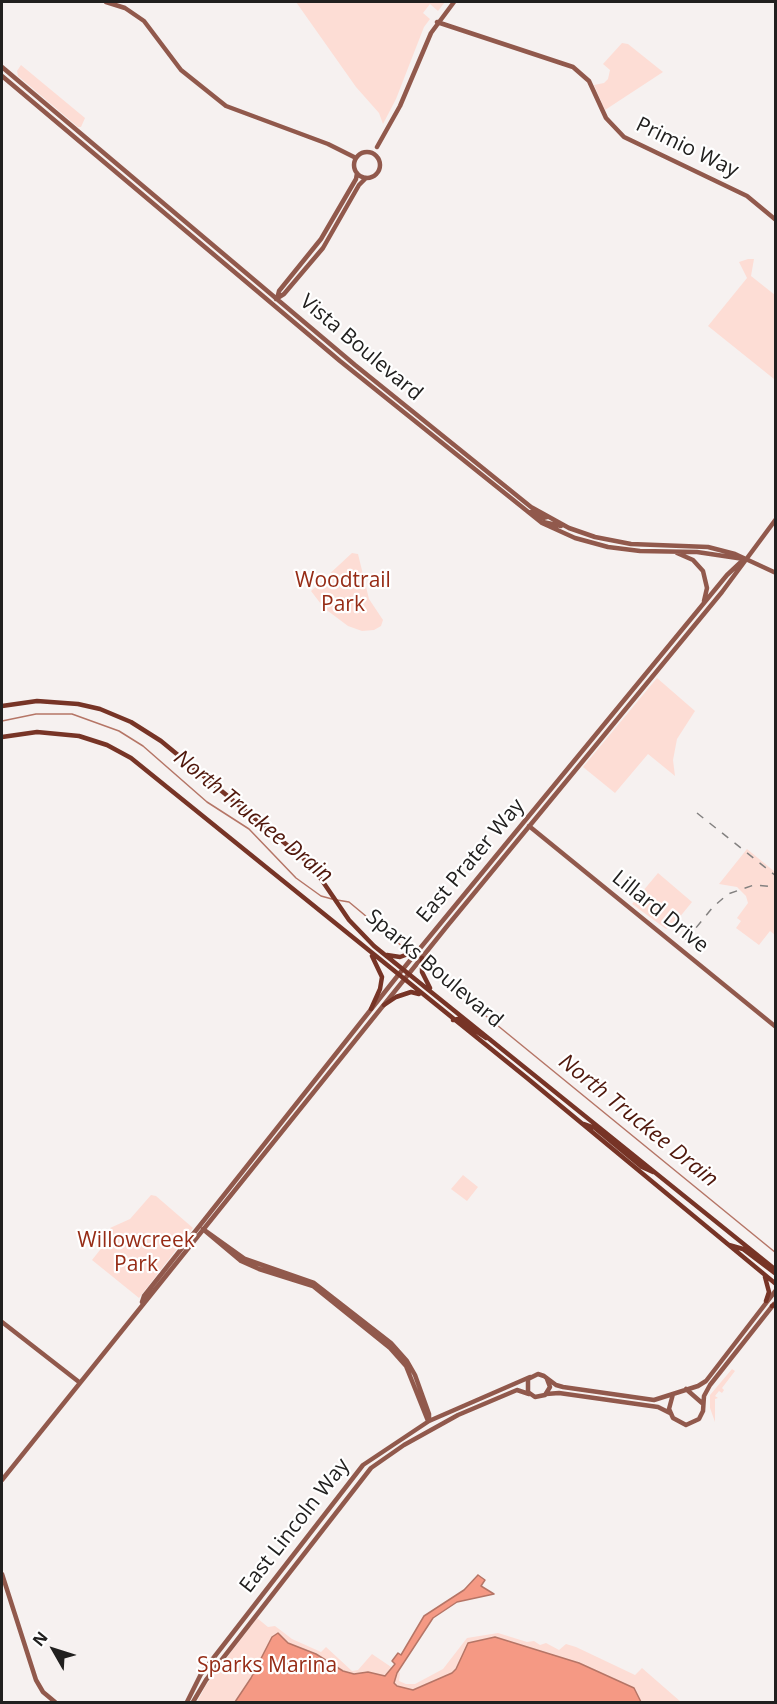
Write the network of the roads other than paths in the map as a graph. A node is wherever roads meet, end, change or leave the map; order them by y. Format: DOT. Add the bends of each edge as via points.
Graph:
graph roads {
  1 [pos="106,2"];
  2 [pos="454,2"];
  3 [pos="437,22"];
  4 [pos="2,67"];
  5 [pos="2,76"];
  6 [pos="377,147"];
  7 [pos="369,151"];
  8 [pos="378,157"];
  9 [pos="356,158"];
  10 [pos="357,173"];
  11 [pos="366,178"];
  12 [pos="776,220"];
  13 [pos="277,299"];
  14 [pos="272,303"];
  15 [pos="520,507"];
  16 [pos="547,517"];
  17 [pos="776,519"];
  18 [pos="542,523"];
  19 [pos="569,528"];
  20 [pos="669,551"];
  21 [pos="744,559"];
  22 [pos="776,573"];
  23 [pos="701,609"];
  24 [pos="2,706"];
  25 [pos="2,737"];
  26 [pos="524,822"];
  27 [pos="530,827"];
  28 [pos="419,950"];
  29 [pos="369,951"];
  30 [pos="385,954"];
  31 [pos="422,958"];
  32 [pos="403,969"];
  33 [pos="409,974"];
  34 [pos="398,975"];
  35 [pos="404,980"];
  36 [pos="435,995"];
  37 [pos="425,996"];
  38 [pos="384,1005"];
  39 [pos="371,1009"];
  40 [pos="453,1020"];
  41 [pos="776,1027"];
  42 [pos="491,1040"];
  43 [pos="584,1124"];
  44 [pos="658,1174"];
  45 [pos="201,1227"];
  46 [pos="726,1245"];
  47 [pos="776,1272"];
  48 [pos="764,1275"];
  49 [pos="776,1284"];
  50 [pos="776,1290"];
  51 [pos="766,1301"];
  52 [pos="774,1304"];
  53 [pos="2,1322"];
  54 [pos="530,1377"];
  55 [pos="547,1379"];
  56 [pos="79,1382"];
  57 [pos="686,1389"];
  58 [pos="529,1394"];
  59 [pos="546,1394"];
  60 [pos="674,1394"];
  61 [pos="704,1406"];
  62 [pos="670,1414"];
  63 [pos="429,1421"];
  64 [pos="432,1428"];
  65 [pos="2,1479"];
  66 [pos="2,1575"];
  67 [pos="55,1702"];
  68 [pos="187,1702"];
  69 [pos="194,1702"];
  1 -- 9 [label="main road" via="125,8 144,21 181,70 226,106"];
  2 -- 3 [label="main road"];
  3 -- 6 [label="main road"];
  3 -- 12 [label="main road, Primio Way" via="573,67 589,81 606,118 624,137 747,196"];
  4 -- 13 [label="main road, Vista Boulevard"];
  5 -- 14 [label="main road, Vista Boulevard"];
  6 -- 7 [label="main road"];
  6 -- 8 [label="main road"];
  7 -- 8 [label="main road"];
  7 -- 9 [label="main road"];
  8 -- 11 [label="main road" via="379,172"];
  9 -- 10 [label="main road"];
  10 -- 11 [label="main road"];
  10 -- 13 [label="main road" via="321,239 281,287"];
  11 -- 13 [label="main road" via="323,248"];
  13 -- 14 [label="main road"];
  13 -- 16 [label="main road, Vista Boulevard" via="512,493"];
  14 -- 15 [label="main road, Vista Boulevard"];
  15 -- 16 [label="main road"];
  15 -- 18 [label="main road, Vista Boulevard"];
  16 -- 19 [label="main road, Vista Boulevard"];
  17 -- 21 [label="main road, East Prater Way"];
  18 -- 19 [label="main road"];
  18 -- 20 [label="main road, Vista Boulevard" via="608,547"];
  19 -- 21 [label="main road, Vista Boulevard" via="620,543 708,547"];
  20 -- 21 [label="main road, Vista Boulevard"];
  20 -- 23 [label="main road" via="689,557 703,571 707,588"];
  21 -- 22 [label="main road, Vista Boulevard"];
  21 -- 23 [label="main road, East Prater Way"];
  21 -- 27 [label="main road, East Prater Way" via="722,592"];
  23 -- 26 [label="main road, East Prater Way"];
  24 -- 30 [label="main road, Sparks Boulevard" via="37,701 78,704 131,722 161,741 312,868 361,934"];
  25 -- 29 [label="main road, Sparks Boulevard" via="64,733 119,751"];
  26 -- 27 [label="main road, Lillard Drive"];
  26 -- 28 [label="main road, East Prater Way"];
  27 -- 31 [label="main road, East Prater Way"];
  27 -- 41 [label="main road, Lillard Drive"];
  28 -- 30 [label="main road" via="400,957"];
  28 -- 32 [label="main road, East Prater Way"];
  29 -- 34 [label="main road, Sparks Boulevard"];
  29 -- 39 [label="main road" via="382,977"];
  30 -- 32 [label="main road, Sparks Boulevard"];
  31 -- 33 [label="main road, East Prater Way"];
  31 -- 36 [label="main road" via="424,979"];
  32 -- 33 [label="main road, Sparks Boulevard"];
  32 -- 34 [label="main road, East Prater Way"];
  33 -- 35 [label="main road, East Prater Way"];
  33 -- 36 [label="main road, Sparks Boulevard"];
  34 -- 35 [label="main road, Sparks Boulevard"];
  34 -- 39 [label="main road, East Prater Way"];
  35 -- 37 [label="main road, Sparks Boulevard"];
  35 -- 38 [label="main road, East Prater Way"];
  36 -- 42 [label="main road, Sparks Boulevard"];
  37 -- 38 [label="main road" via="411,992"];
  37 -- 40 [label="main road, Sparks Boulevard"];
  38 -- 45 [label="main road, East Prater Way"];
  39 -- 45 [label="main road, East Prater Way"];
  40 -- 42 [label="main road" via="458,1019"];
  40 -- 43 [label="main road, Sparks Boulevard"];
  42 -- 44 [label="main road, Sparks Boulevard"];
  43 -- 44 [label="main road" via="642,1167"];
  43 -- 46 [label="main road, Sparks Boulevard"];
  44 -- 47 [label="main road, Sparks Boulevard"];
  45 -- 56 [label="main road, East Prater Way" via="150,1298 142,1302"];
  45 -- 63 [label="main road" via="245,1259 314,1282 392,1345 415,1375"];
  46 -- 47 [label="main road" via="743,1249"];
  46 -- 48 [label="main road, Sparks Boulevard"];
  48 -- 49 [label="main road, Sparks Boulevard"];
  48 -- 51 [label="main road" via="769,1292"];
  50 -- 51 [label="main road"];
  51 -- 57 [label="main road" via="706,1381"];
  52 -- 61 [label="main road" via="710,1385"];
  53 -- 56 [label="main road"];
  54 -- 55 [label="main road" via="540,1374"];
  54 -- 58 [label="main road" via="526,1385"];
  54 -- 63 [label="main road, East Lincoln Way"];
  55 -- 59 [label="main road" via="550,1387"];
  55 -- 60 [label="main road" via="563,1387 654,1400"];
  56 -- 65 [label="main road, East Prater Way"];
  57 -- 60 [label="main road"];
  57 -- 61 [label="main road"];
  58 -- 59 [label="main road" via="537,1398"];
  58 -- 64 [label="main road, East Lincoln Way" via="517,1390 502,1395"];
  59 -- 62 [label="main road" via="560,1392 658,1407"];
  60 -- 62 [label="main road"];
  61 -- 62 [label="main road" via="699,1419 691,1424 676,1421"];
  63 -- 64 [label="main road"];
  63 -- 68 [label="main road, East Lincoln Way" via="379,1453 353,1476 201,1674"];
  64 -- 69 [label="main road, East Lincoln Way" via="367,1472 206,1680"];
  66 -- 67 [label="main road" via="36,1680"];
}
